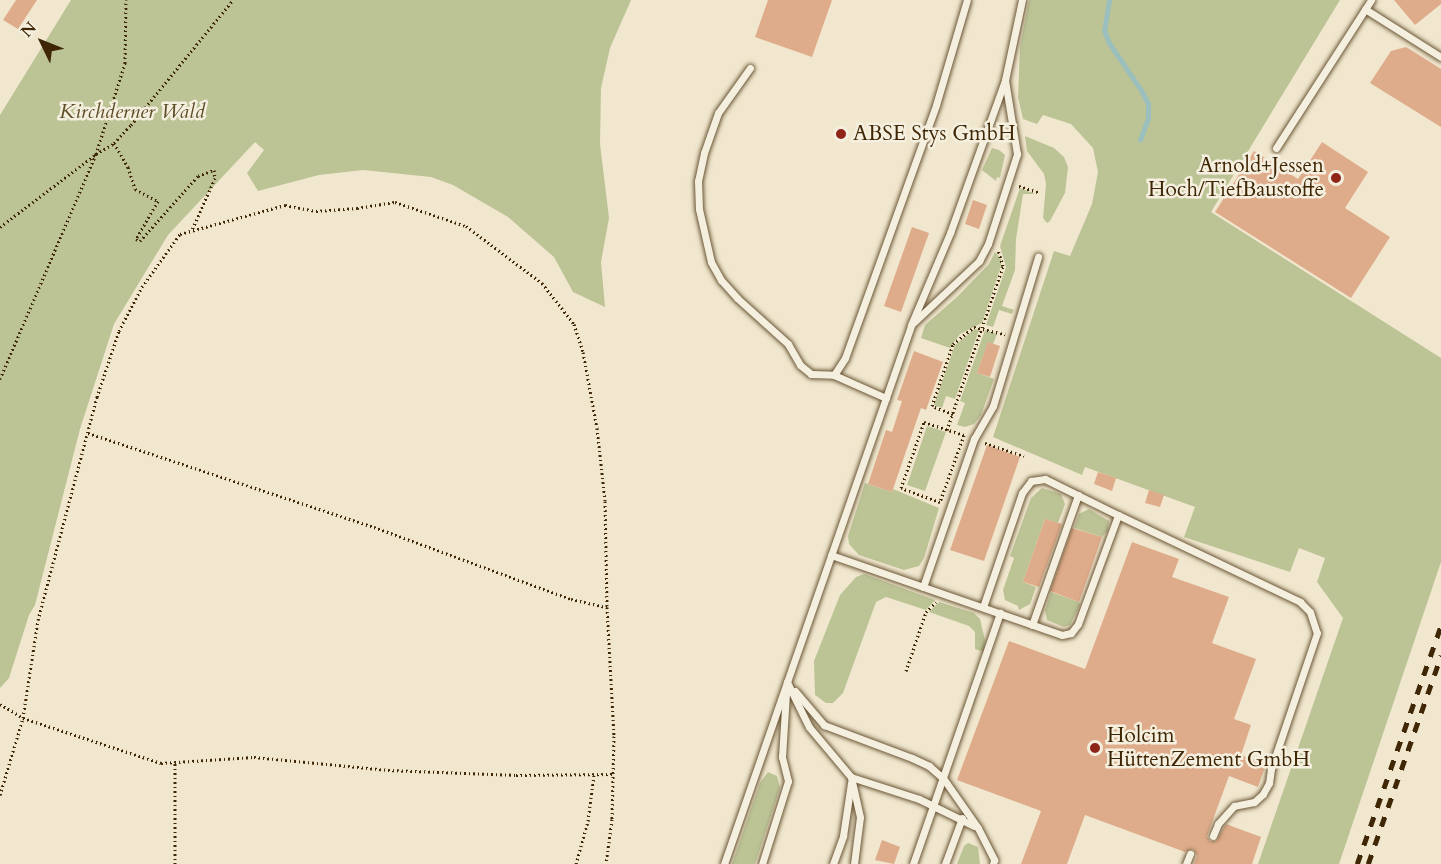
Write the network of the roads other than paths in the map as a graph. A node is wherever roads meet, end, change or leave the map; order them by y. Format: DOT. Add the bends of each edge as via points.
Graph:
graph roads {
  1 [pos="967,0"];
  2 [pos="1022,0"];
  3 [pos="1371,0"];
  4 [pos="1365,9"];
  5 [pos="1441,57"];
  6 [pos="750,68"];
  7 [pos="1005,80"];
  8 [pos="1276,148"];
  9 [pos="1038,257"];
  10 [pos="911,325"];
  11 [pos="834,375"];
  12 [pos="885,398"];
  13 [pos="1078,495"];
  14 [pos="1119,515"];
  15 [pos="831,555"];
  16 [pos="923,586"];
  17 [pos="983,607"];
  18 [pos="1000,613"];
  19 [pos="1032,624"];
  20 [pos="787,682"];
  21 [pos="851,777"];
  22 [pos="943,778"];
  23 [pos="934,805"];
  24 [pos="962,818"];
  25 [pos="978,828"];
  26 [pos="1213,836"];
  27 [pos="1190,854"];
  28 [pos="723,864"];
  29 [pos="762,864"];
  30 [pos="833,864"];
  31 [pos="854,864"];
  32 [pos="913,864"];
  33 [pos="945,864"];
  34 [pos="993,864"];
  35 [pos="1186,864"];
  1 -- 11 [label="lane" via="936,105 845,358"];
  2 -- 7 [label="lane"];
  3 -- 4 [label="lane"];
  4 -- 5 [label="lane"];
  4 -- 8 [label="lane"];
  6 -- 11 [label="lane" via="718,112 698,181 699,209 711,262 737,298 788,344 800,365 811,374"];
  7 -- 10 [label="lane" via="950,233"];
  7 -- 10 [label="lane" via="1017,154 988,244 979,261"];
  9 -- 16 [label="lane" via="993,406 974,439"];
  10 -- 12 [label="lane"];
  11 -- 12 [label="lane"];
  12 -- 15 [label="lane"];
  13 -- 14 [label="lane"];
  13 -- 17 [label="lane" via="1045,479 1031,482 1022,493"];
  13 -- 19 [label="lane"];
  14 -- 19 [label="lane" via="1078,624 1071,633 1062,635"];
  14 -- 26 [label="lane" via="1300,602 1315,622 1317,633 1269,783 1254,802 1234,807"];
  15 -- 16 [label="lane"];
  15 -- 20 [label="lane"];
  16 -- 17 [label="lane"];
  17 -- 18 [label="lane"];
  18 -- 19 [label="lane"];
  18 -- 22 [label="lane"];
  20 -- 21 [label="lane" via="809,727"];
  20 -- 22 [label="lane" via="824,725 912,758"];
  20 -- 28 [label="lane"];
  20 -- 29 [label="lane" via="782,757 788,781"];
  21 -- 23 [label="lane"];
  21 -- 30 [label="lane" via="843,836"];
  21 -- 31 [label="lane" via="860,817"];
  22 -- 23 [label="lane"];
  22 -- 25 [label="lane"];
  23 -- 24 [label="lane"];
  23 -- 32 [label="lane"];
  24 -- 25 [label="lane"];
  24 -- 33 [label="lane"];
  25 -- 34 [label="lane"];
  27 -- 35 [label="lane"];
}
